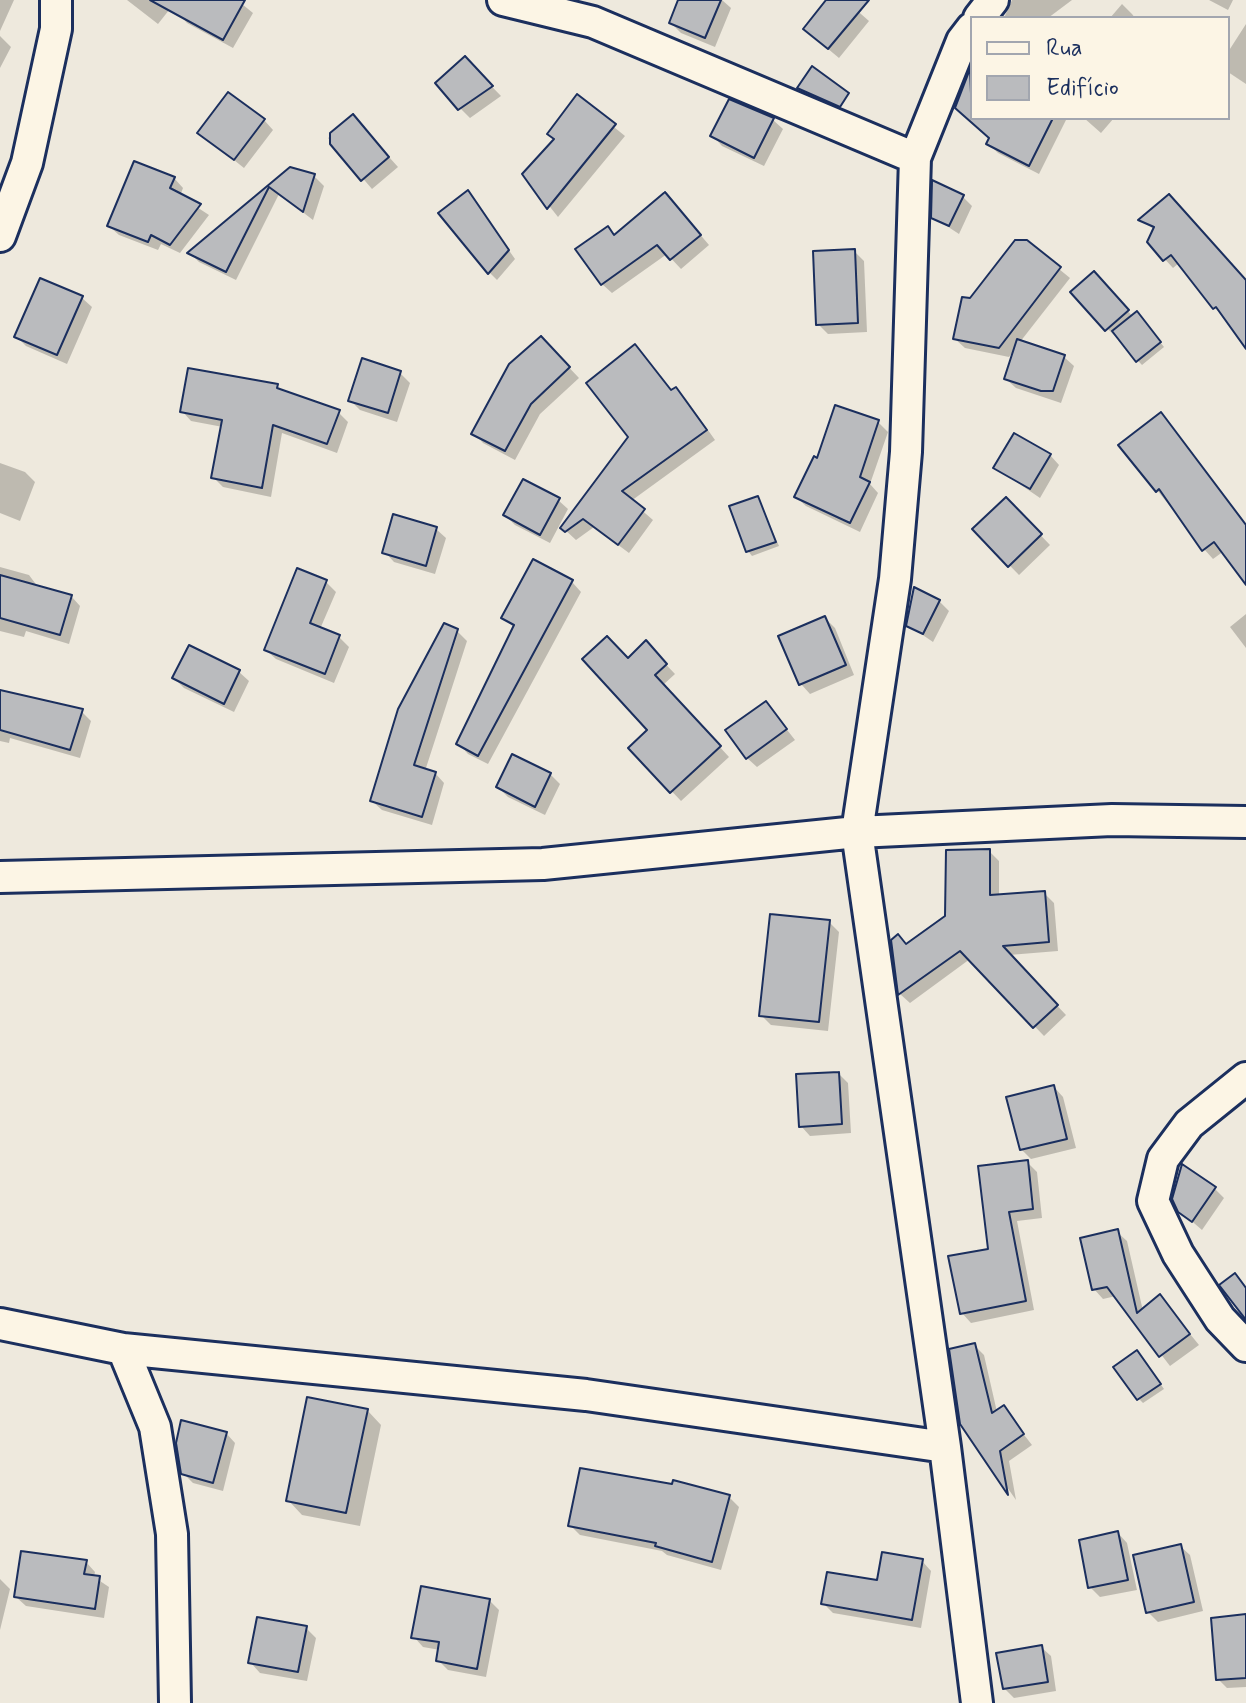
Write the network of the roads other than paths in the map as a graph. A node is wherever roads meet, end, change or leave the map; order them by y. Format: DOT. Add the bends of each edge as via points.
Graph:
graph roads {
  1 [pos="56,0"];
  2 [pos="503,0"];
  3 [pos="993,0"];
  4 [pos="981,16"];
  5 [pos="970,31"];
  6 [pos="915,158"];
  7 [pos="0,236"];
  8 [pos="1244,818"];
  9 [pos="857,832"];
  10 [pos="0,877"];
  11 [pos="1246,1078"];
  12 [pos="0,1324"];
  13 [pos="1246,1346"];
  14 [pos="123,1349"];
  15 [pos="945,1447"];
  16 [pos="175,1703"];
  17 [pos="977,1703"];
  1 -- 7 [label="street" via="56,29 27,163"];
  2 -- 6 [label="street" via="593,22"];
  3 -- 4 [label="street"];
  5 -- 6 [label="street"];
  6 -- 9 [label="street" via="906,452 895,579"];
  8 -- 9 [label="street"];
  9 -- 10 [label="street" via="543,864"];
  9 -- 15 [label="street"];
  11 -- 13 [label="street" via="1189,1124 1163,1159 1153,1201 1178,1254 1220,1319"];
  12 -- 14 [label="street"];
  14 -- 15 [label="street" via="586,1395"];
  14 -- 16 [label="street" via="155,1427 172,1534"];
  15 -- 17 [label="street"];
}
